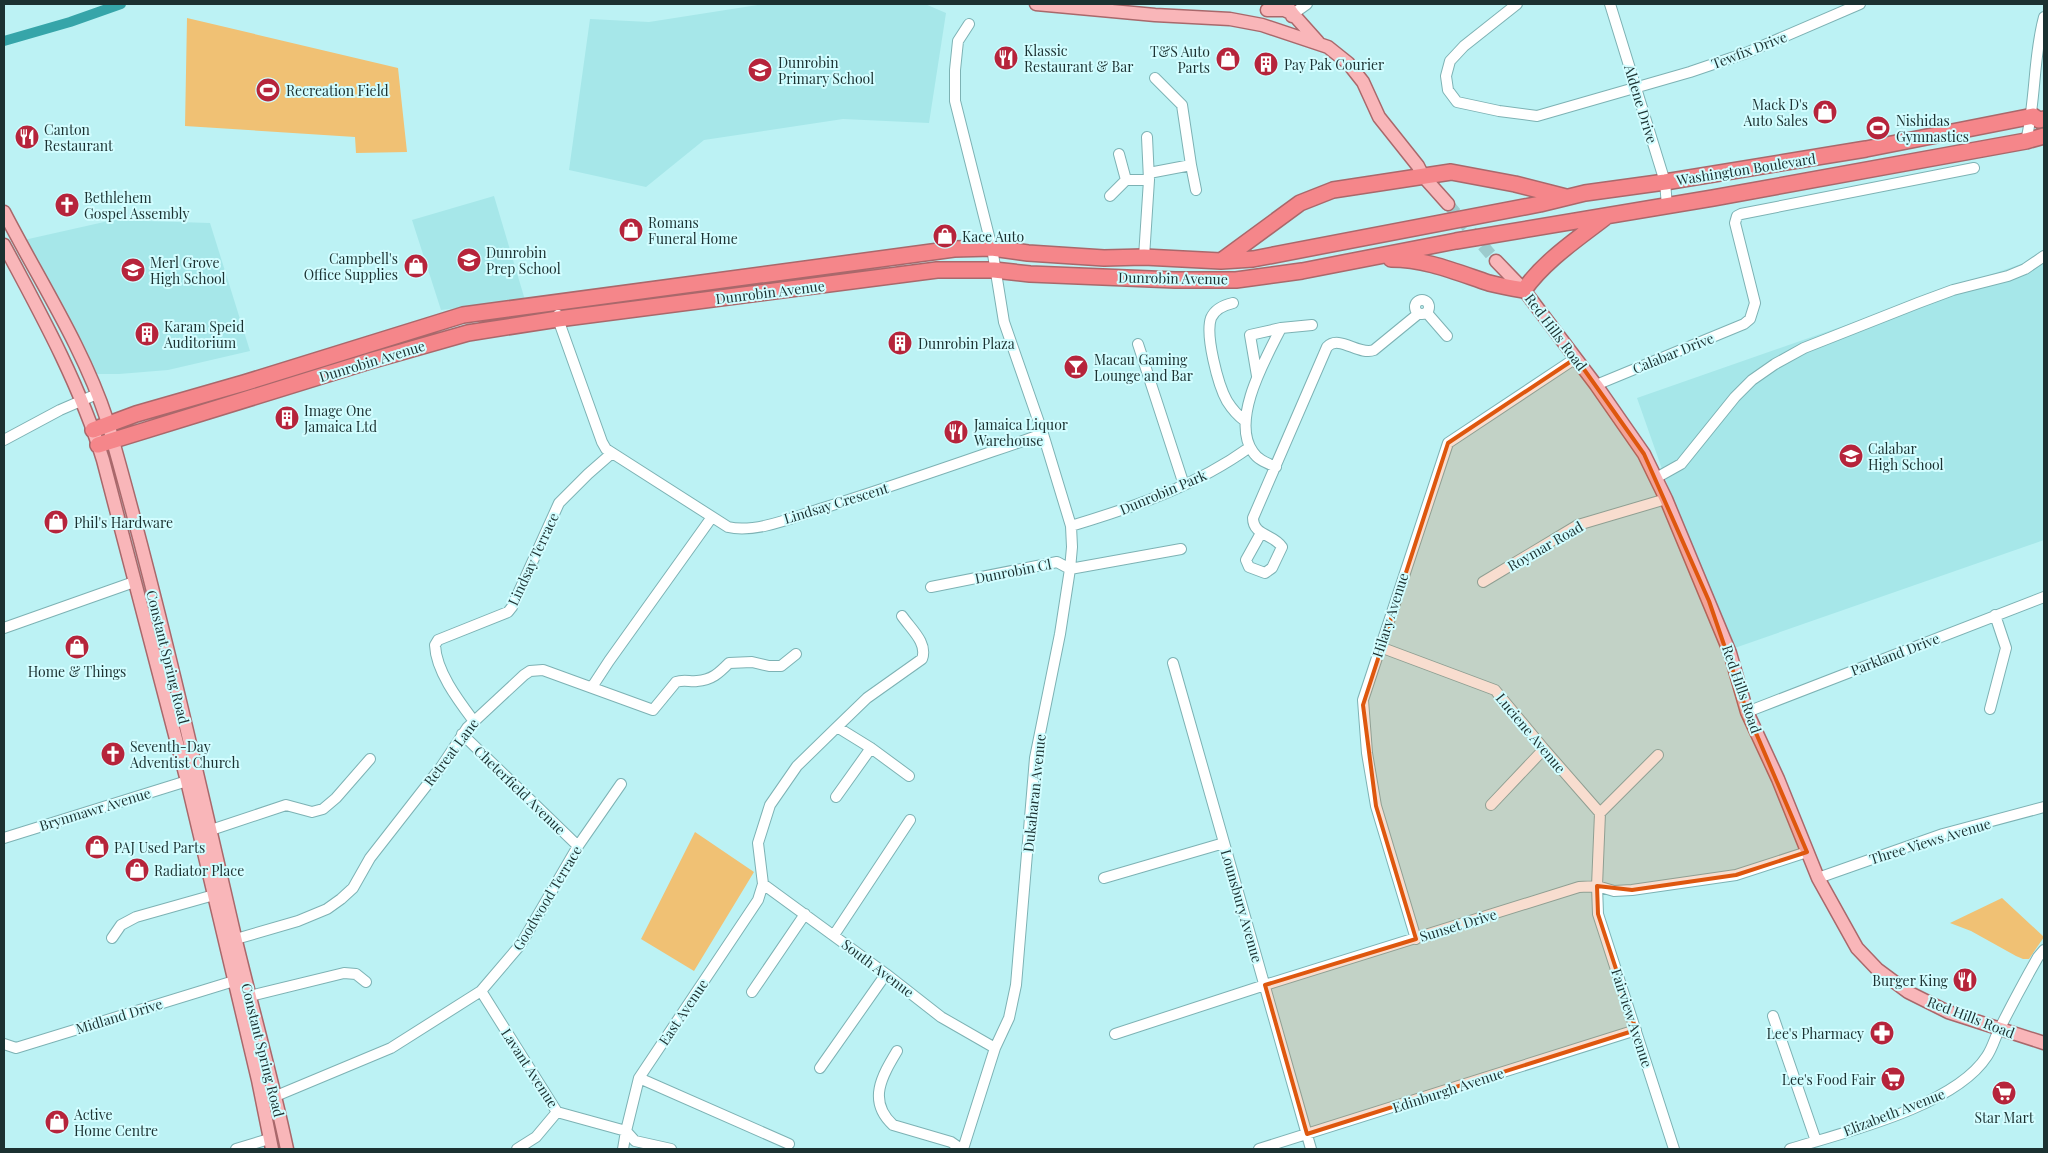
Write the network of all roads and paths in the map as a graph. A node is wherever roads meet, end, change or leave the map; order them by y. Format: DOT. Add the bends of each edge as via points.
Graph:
graph roads {
  1 [pos="1036,4"];
  2 [pos="1307,4"];
  3 [pos="1517,4"];
  4 [pos="1610,4"];
  5 [pos="1860,4"];
  6 [pos="1267,7"];
  7 [pos="1289,9"];
  8 [pos="2044,17"];
  9 [pos="969,24"];
  10 [pos="1262,25"];
  11 [pos="2042,32"];
  12 [pos="1288,33"];
  13 [pos="1318,42"];
  14 [pos="1155,78"];
  15 [pos="1635,88"];
  16 [pos="2038,117"];
  17 [pos="2044,136"];
  18 [pos="1147,137"];
  19 [pos="2026,141"];
  20 [pos="1119,154"];
  21 [pos="1191,165"];
  22 [pos="1974,168"];
  23 [pos="1423,176"];
  24 [pos="1149,177"];
  25 [pos="1126,180"];
  26 [pos="1665,182"];
  27 [pos="1196,190"];
  28 [pos="1110,196"];
  29 [pos="1568,198"];
  30 [pos="1448,204"];
  31 [pos="1667,206"];
  32 [pos="4,212"];
  33 [pos="1608,215"];
  34 [pos="1445,221"];
  35 [pos="1456,240"];
  36 [pos="992,248"];
  37 [pos="5,252"];
  38 [pos="2044,256"];
  39 [pos="1144,257"];
  40 [pos="1362,260"];
  41 [pos="1221,261"];
  42 [pos="1496,261"];
  43 [pos="994,270"];
  44 [pos="1524,290"];
  45 [pos="559,302"];
  46 [pos="1233,304"];
  47 [pos="558,319"];
  48 [pos="1312,325"];
  49 [pos="1281,328"];
  50 [pos="1447,336"];
  51 [pos="1138,344"];
  52 [pos="1576,358"];
  53 [pos="1256,376"];
  54 [pos="1596,385"];
  55 [pos="97,394"];
  56 [pos="80,401"];
  57 [pos="1245,421"];
  58 [pos="108,425"];
  59 [pos="93,430"];
  60 [pos="1043,434"];
  61 [pos="4,440"];
  62 [pos="106,443"];
  63 [pos="1250,447"];
  64 [pos="612,453"];
  65 [pos="1276,467"];
  66 [pos="1656,478"];
  67 [pos="1184,485"];
  68 [pos="1666,499"];
  69 [pos="712,517"];
  70 [pos="1071,526"];
  71 [pos="1261,533"];
  72 [pos="1181,549"];
  73 [pos="1070,569"];
  74 [pos="134,582"];
  75 [pos="1484,582"];
  76 [pos="931,587"];
  77 [pos="2044,597"];
  78 [pos="1995,615"];
  79 [pos="902,616"];
  80 [pos="4,628"];
  81 [pos="1380,647"];
  82 [pos="796,654"];
  83 [pos="1173,663"];
  84 [pos="592,688"];
  85 [pos="1990,709"];
  86 [pos="1747,712"];
  87 [pos="473,720"];
  88 [pos="837,727"];
  89 [pos="462,734"];
  90 [pos="871,748"];
  91 [pos="1544,750"];
  92 [pos="1658,755"];
  93 [pos="370,759"];
  94 [pos="909,776"];
  95 [pos="187,781"];
  96 [pos="621,784"];
  97 [pos="836,797"];
  98 [pos="1491,805"];
  99 [pos="2044,807"];
  100 [pos="1600,813"];
  101 [pos="910,820"];
  102 [pos="211,830"];
  103 [pos="4,838"];
  104 [pos="1224,843"];
  105 [pos="578,846"];
  106 [pos="1807,852"];
  107 [pos="1104,878"];
  108 [pos="1818,878"];
  109 [pos="763,884"];
  110 [pos="1597,886"];
  111 [pos="214,895"];
  112 [pos="805,914"];
  113 [pos="834,935"];
  114 [pos="112,938"];
  115 [pos="236,939"];
  116 [pos="1416,939"];
  117 [pos="2044,950"];
  118 [pos="886,974"];
  119 [pos="234,981"];
  120 [pos="366,982"];
  121 [pos="1265,985"];
  122 [pos="481,991"];
  123 [pos="752,992"];
  124 [pos="250,996"];
  125 [pos="1773,1016"];
  126 [pos="1999,1029"];
  127 [pos="1636,1030"];
  128 [pos="1115,1034"];
  129 [pos="2044,1042"];
  130 [pos="4,1044"];
  131 [pos="995,1048"];
  132 [pos="897,1051"];
  133 [pos="820,1068"];
  134 [pos="639,1078"];
  135 [pos="276,1096"];
  136 [pos="557,1112"];
  137 [pos="626,1130"];
  138 [pos="1307,1134"];
  139 [pos="1816,1141"];
  140 [pos="270,1144"];
  141 [pos="789,1144"];
  142 [pos="236,1149"];
  143 [pos="287,1149"];
  144 [pos="516,1149"];
  145 [pos="623,1149"];
  146 [pos="671,1149"];
  147 [pos="962,1149"];
  148 [pos="1259,1149"];
  149 [pos="1311,1149"];
  150 [pos="1674,1149"];
  151 [pos="1790,1149"];
  1 -- 10 [label="main road" via="1230,19"];
  2 -- 7 [label="street"];
  3 -- 15 [label="street, Tewfix Drive" via="1450,61 1446,76 1448,90 1457,102 1537,116"];
  4 -- 15 [label="street, Aldene Drive"];
  5 -- 15 [label="street, Tewfix Drive" via="1746,53"];
  6 -- 7 [label="main road"];
  6 -- 10 [label="main road"];
  7 -- 12 [label="main road"];
  7 -- 13 [label="main road"];
  8 -- 11 [label="street"];
  9 -- 36 [label="street" via="958,41 955,101"];
  10 -- 12 [label="main road"];
  11 -- 16 [label="street"];
  12 -- 13 [label="main road"];
  13 -- 23 [label="main road" via="1348,63 1363,82 1379,117"];
  14 -- 21 [label="street" via="1182,105"];
  15 -- 26 [label="street, Aldene Drive"];
  16 -- 19 [label="street"];
  16 -- 26 [label="highway, Washington Boulevard"];
  17 -- 19 [label="highway, Washington Boulevard"];
  18 -- 24 [label="street"];
  19 -- 31 [label="highway, Washington Boulevard"];
  20 -- 25 [label="street"];
  21 -- 24 [label="street"];
  21 -- 27 [label="street"];
  22 -- 54 [label="street, Calabar Drive" via="1737,216 1735,223 1755,303 1750,319"];
  23 -- 29 [label="highway" via="1451,172"];
  23 -- 30 [label="main road"];
  23 -- 41 [label="highway" via="1332,190 1300,203"];
  24 -- 25 [label="street"];
  24 -- 39 [label="street"];
  25 -- 28 [label="street"];
  26 -- 29 [label="highway, Washington Boulevard"];
  26 -- 31 [label="street, Aldene Drive"];
  29 -- 34 [label="highway, Washington Boulevard"];
  31 -- 33 [label="highway, Washington Boulevard"];
  32 -- 55 [label="main road, Constant Spring Road" via="65,325"];
  33 -- 35 [label="highway, Washington Boulevard"];
  33 -- 44 [label="highway"];
  34 -- 41 [label="highway, Dunrobin Avenue" via="1253,259"];
  35 -- 40 [label="highway, Dunrobin Avenue"];
  36 -- 39 [label="highway, Dunrobin Avenue" via="1104,258"];
  36 -- 43 [label="street"];
  36 -- 45 [label="highway, Dunrobin Avenue" via="910,254"];
  37 -- 56 [label="main road, Constant Spring Road" via="56,344"];
  38 -- 66 [label="street" via="2008,276 1944,293 1804,348 1775,364 1735,397 1690,456"];
  39 -- 41 [label="highway, Dunrobin Avenue"];
  40 -- 43 [label="highway, Dunrobin Avenue" via="1236,280 1174,280"];
  40 -- 44 [label="highway" via="1421,262"];
  42 -- 44 [label="main road, Red Hills Road"];
  43 -- 47 [label="highway, Dunrobin Avenue" via="937,270"];
  43 -- 60 [label="street" via="1004,322"];
  44 -- 52 [label="main road, Red Hills Road"];
  45 -- 47 [label="street, Lindsay Crescent"];
  45 -- 58 [label="highway, Dunrobin Avenue" via="463,315"];
  46 -- 57 [label="street" via="1223,306 1212,316 1209,335 1225,399"];
  47 -- 62 [label="highway, Dunrobin Avenue" via="468,333"];
  47 -- 64 [label="street, Lindsay Crescent" via="602,442"];
  48 -- 49 [label="street"];
  49 -- 53 [label="street"];
  49 -- 53 [label="street" via="1250,335"];
  50 -- 65 [label="street" via="1423,313 1370,352 1338,342 1330,344"];
  51 -- 67 [label="street"];
  52 -- 54 [label="main road, Red Hills Road"];
  52 -- 81 [label="street, Hilary Avenue" via="1448,444"];
  53 -- 57 [label="street"];
  54 -- 66 [label="main road, Red Hills Road" via="1644,454"];
  55 -- 56 [label="street"];
  55 -- 58 [label="main road, Constant Spring Road"];
  56 -- 59 [label="main road, Constant Spring Road"];
  56 -- 61 [label="street"];
  57 -- 63 [label="street"];
  58 -- 59 [label="highway, Dunrobin Avenue"];
  58 -- 62 [label="main road, Constant Spring Road"];
  59 -- 62 [label="main road, Constant Spring Road"];
  60 -- 69 [label="street, Lindsay Crescent" via="876,492 749,529 728,527"];
  60 -- 70 [label="street, Dukaharan Avenue"];
  62 -- 74 [label="main road, Constant Spring Road"];
  62 -- 102 [label="main road, Constant Spring Road" via="148,576"];
  63 -- 65 [label="street" via="1261,460"];
  63 -- 67 [label="street, Dunrobin Park" via="1231,461"];
  64 -- 69 [label="street, Lindsay Crescent"];
  64 -- 87 [label="street, Lindsay Terrace" via="559,503 508,612 438,640 435,645 443,673"];
  65 -- 71 [label="street" via="1253,518 1254,528"];
  66 -- 68 [label="main road, Red Hills Road"];
  67 -- 70 [label="street, Dunrobin Park" via="1120,511"];
  68 -- 75 [label="street, Roymar Road" via="1578,525"];
  68 -- 86 [label="main road, Red Hills Road" via="1730,653"];
  69 -- 84 [label="street"];
  70 -- 73 [label="street, Dukaharan Avenue"];
  72 -- 73 [label="street, Dunrobin Cl"];
  73 -- 76 [label="street, Dunrobin Cl" via="1056,562"];
  73 -- 131 [label="street, Dukaharan Avenue" via="1035,758 1016,985 1009,1018"];
  74 -- 80 [label="street"];
  74 -- 95 [label="main road, Constant Spring Road"];
  77 -- 78 [label="street, Parkland Drive"];
  78 -- 85 [label="street" via="2006,648"];
  78 -- 86 [label="street, Parkland Drive"];
  79 -- 88 [label="street" via="923,645 922,659 867,698"];
  81 -- 91 [label="street, Luciene Avenue" via="1495,690"];
  81 -- 116 [label="street, Hilary Avenue" via="1363,700 1367,753 1376,806"];
  82 -- 84 [label="street, Retreat Lane" via="781,666 729,663 716,677 676,682 653,710"];
  83 -- 104 [label="street, Lounsbury Avenue"];
  84 -- 87 [label="street, Retreat Lane" via="543,670 530,671"];
  86 -- 106 [label="main road, Red Hills Road"];
  87 -- 89 [label="street, Retreat Lane"];
  88 -- 90 [label="street"];
  88 -- 109 [label="street" via="797,766 770,805 758,843"];
  89 -- 105 [label="street, Cheterfield Avenue"];
  89 -- 115 [label="street, Retreat Lane" via="441,767 370,858 353,888 327,909"];
  90 -- 94 [label="street"];
  90 -- 97 [label="street"];
  91 -- 98 [label="street"];
  91 -- 100 [label="street, Luciene Avenue"];
  92 -- 100 [label="street"];
  93 -- 102 [label="street" via="323,809 312,812 286,805"];
  95 -- 103 [label="street, Brynmawr Avenue"];
  95 -- 111 [label="main road, Constant Spring Road"];
  96 -- 105 [label="street, Goodwood Terrace"];
  99 -- 108 [label="street, Three Views Avenue" via="1943,834"];
  100 -- 110 [label="street"];
  101 -- 113 [label="street"];
  102 -- 115 [label="main road, Constant Spring Road"];
  104 -- 107 [label="street"];
  104 -- 121 [label="street, Lounsbury Avenue"];
  105 -- 122 [label="street, Goodwood Terrace" via="521,944"];
  106 -- 108 [label="main road, Red Hills Road"];
  106 -- 110 [label="street, Sunset Drive" via="1736,875 1632,890 1614,891"];
  108 -- 126 [label="main road, Red Hills Road" via="1857,948 1877,969 1908,992 1948,1012"];
  109 -- 112 [label="street, South Avenue"];
  109 -- 134 [label="street, East Avenue" via="758,900"];
  110 -- 116 [label="street, Sunset Drive" via="1579,888"];
  110 -- 127 [label="street, Fairview Avenue" via="1598,914"];
  111 -- 114 [label="street" via="136,917 121,925"];
  111 -- 119 [label="main road, Constant Spring Road"];
  112 -- 113 [label="street, South Avenue"];
  112 -- 123 [label="street"];
  113 -- 118 [label="street, South Avenue"];
  115 -- 124 [label="main road, Constant Spring Road"];
  116 -- 121 [label="street, Sunset Drive"];
  117 -- 126 [label="street, Elizabeth Avenue"];
  118 -- 131 [label="street, South Avenue" via="941,1017"];
  118 -- 133 [label="street"];
  119 -- 130 [label="street, Midland Drive" via="16,1048"];
  119 -- 140 [label="main road, Constant Spring Road"];
  120 -- 124 [label="street" via="356,974 344,973"];
  121 -- 128 [label="street, Sunset Drive"];
  121 -- 138 [label="street, Lounsbury Avenue"];
  122 -- 135 [label="street, Goodwood Terrace" via="392,1048"];
  122 -- 136 [label="street, Lavant Avenue"];
  124 -- 135 [label="main road, Constant Spring Road"];
  125 -- 139 [label="street"];
  126 -- 129 [label="main road, Red Hills Road"];
  126 -- 139 [label="street, Elizabeth Avenue" via="1988,1055 1950,1091"];
  127 -- 138 [label="street, Edinburgh Avenue"];
  127 -- 150 [label="street, Fairview Avenue"];
  131 -- 147 [label="street, Dukaharan Avenue"];
  132 -- 147 [label="street" via="882,1075 879,1087 879,1099 887,1120 892,1126 951,1142"];
  134 -- 137 [label="street, East Avenue"];
  134 -- 141 [label="street"];
  135 -- 143 [label="main road, Constant Spring Road"];
  136 -- 137 [label="street, Lavant Avenue"];
  136 -- 144 [label="street" via="536,1137"];
  137 -- 145 [label="street, East Avenue"];
  137 -- 146 [label="street" via="634,1141"];
  138 -- 148 [label="street, Edinburgh Avenue"];
  138 -- 149 [label="street, Lounsbury Avenue"];
  139 -- 151 [label="street, Elizabeth Avenue"];
  140 -- 142 [label="street"];
}
